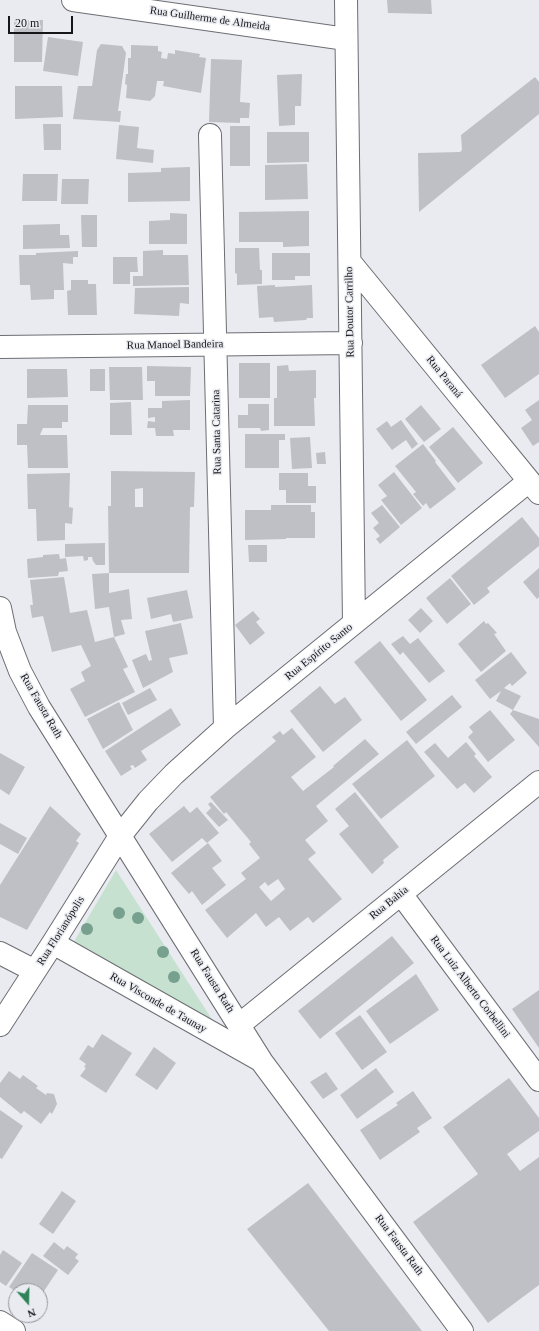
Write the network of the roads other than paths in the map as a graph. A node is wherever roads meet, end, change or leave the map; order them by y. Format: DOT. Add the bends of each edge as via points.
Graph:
graph roads {
  1 [pos="73,0"];
  2 [pos="346,0"];
  3 [pos="346,39"];
  4 [pos="210,135"];
  5 [pos="350,262"];
  6 [pos="350,343"];
  7 [pos="215,344"];
  8 [pos="0,347"];
  9 [pos="534,487"];
  10 [pos="0,608"];
  11 [pos="354,623"];
  12 [pos="225,728"];
  13 [pos="539,782"];
  14 [pos="120,836"];
  15 [pos="401,894"];
  16 [pos="53,943"];
  17 [pos="0,953"];
  18 [pos="35,971"];
  19 [pos="0,1025"];
  20 [pos="239,1025"];
  21 [pos="262,1062"];
  22 [pos="539,1080"];
  23 [pos="0,1322"];
  24 [pos="14,1331"];
  25 [pos="462,1331"];
  1 -- 3 [label="street, Rua Guilherme de Almeida"];
  2 -- 3 [label="street, Rua Doutor Carrilho"];
  3 -- 5 [label="street, Rua Doutor Carrilho"];
  4 -- 7 [label="street, Rua Santa Catarina"];
  5 -- 6 [label="street, Rua Doutor Carrilho"];
  5 -- 9 [label="street, Rua Paraná"];
  6 -- 7 [label="street, Rua Manoel Bandeira"];
  6 -- 11 [label="street, Rua Doutor Carrilho"];
  7 -- 8 [label="street, Rua Manoel Bandeira"];
  7 -- 12 [label="street, Rua Santa Catarina"];
  9 -- 11 [label="street, Rua Espírito Santo"];
  10 -- 14 [label="street, Rua Fausta Rath" via="5,632 20,670 39,707"];
  11 -- 12 [label="street, Rua Espírito Santo"];
  12 -- 14 [label="street, Rua Espírito Santo" via="174,774"];
  13 -- 15 [label="street, Rua Bahia"];
  14 -- 16 [label="street, Rua Florianópolis"];
  14 -- 20 [label="street, Rua Fausta Rath"];
  15 -- 20 [label="street, Rua Bahia"];
  15 -- 22 [label="street, Rua Luiz Alberto Corbellini"];
  16 -- 18 [label="street, Rua Florianópolis"];
  16 -- 21 [label="street, Rua Visconde de Taunay"];
  17 -- 18 [label="street"];
  18 -- 19 [label="street, Rua Florianópolis"];
  20 -- 21 [label="street, Rua Fausta Rath"];
  21 -- 25 [label="street, Rua Fausta Rath"];
  23 -- 24 [label="street"];
}
